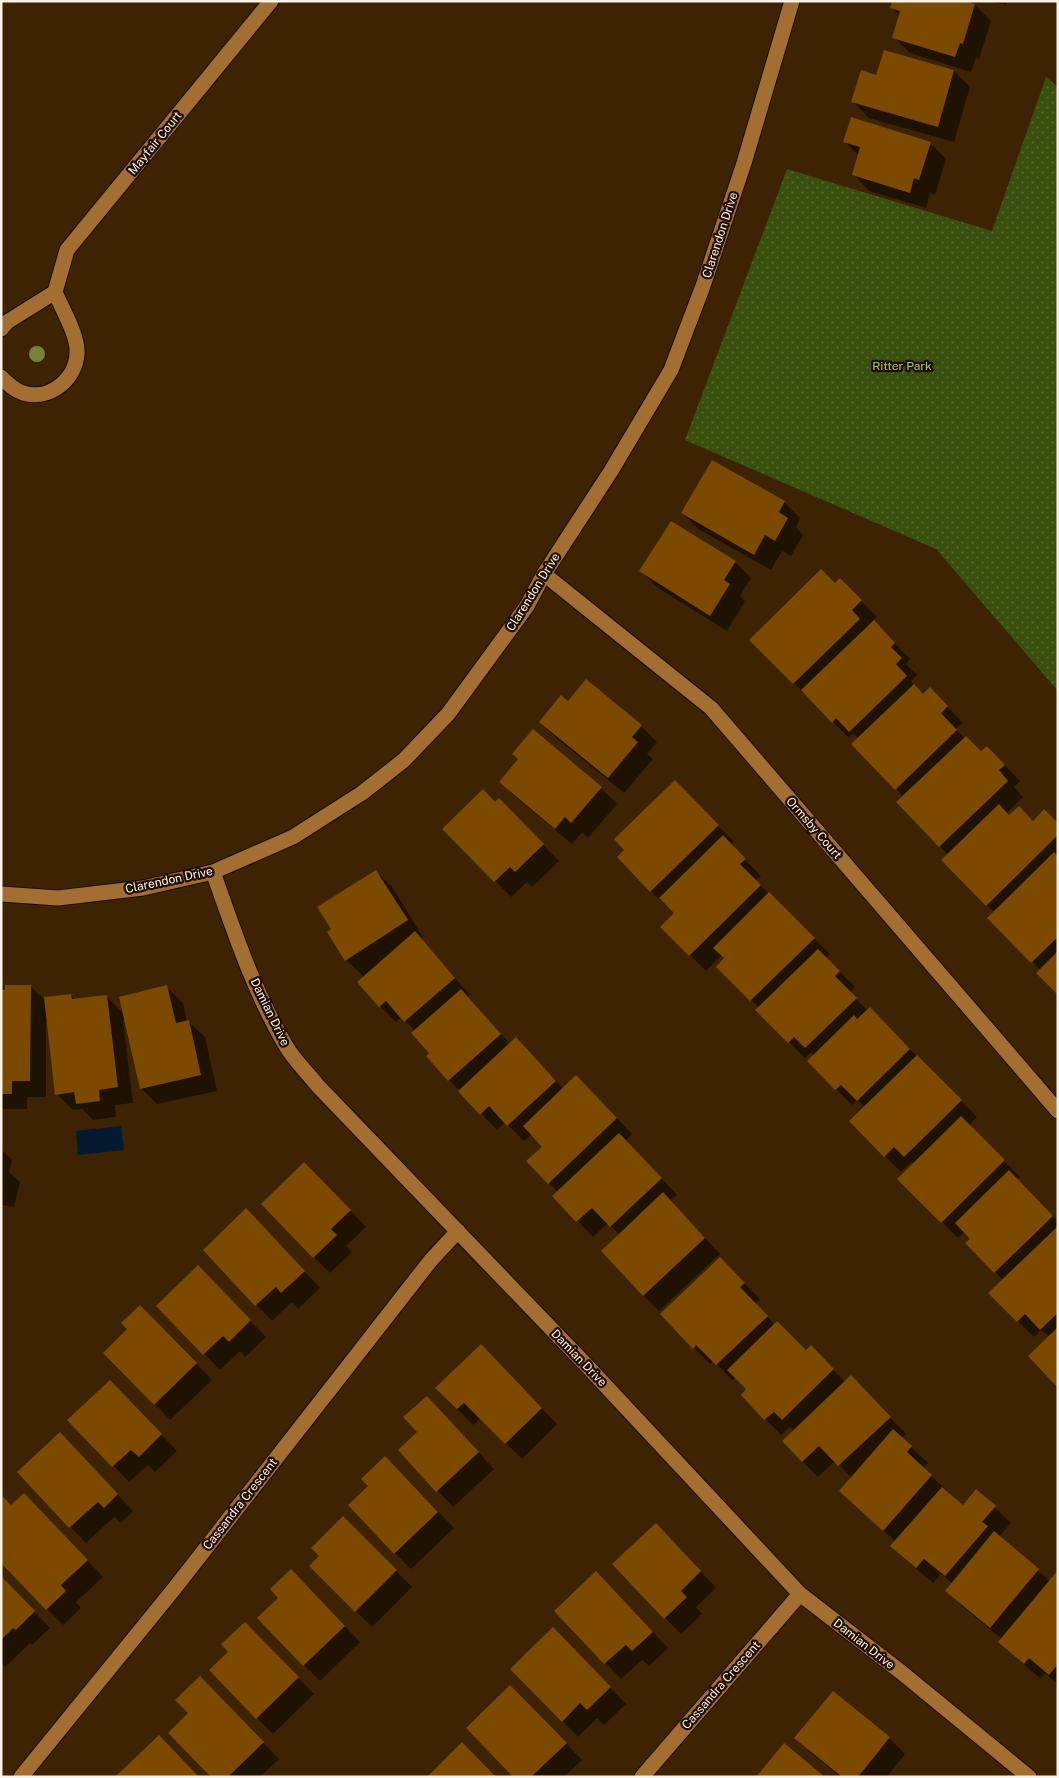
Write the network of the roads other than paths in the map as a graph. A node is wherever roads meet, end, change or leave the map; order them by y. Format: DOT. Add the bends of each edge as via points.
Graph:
graph roads {
  1 [pos="270,1"];
  2 [pos="792,1"];
  3 [pos="55,292"];
  4 [pos="1,329"];
  5 [pos="1,377"];
  6 [pos="544,574"];
  7 [pos="213,872"];
  8 [pos="1,894"];
  9 [pos="1058,1111"];
  10 [pos="458,1231"];
  11 [pos="800,1594"];
  12 [pos="21,1777"];
  13 [pos="642,1777"];
  14 [pos="1029,1777"];
  1 -- 3 [label="street, Mayfair Court" via="67,250"];
  2 -- 6 [label="street, Clarendon Drive" via="732,198 671,370 612,471"];
  3 -- 4 [label="street"];
  3 -- 5 [label="street" via="75,339 75,366 69,377 60,386 35,395 9,386"];
  6 -- 7 [label="street, Clarendon Drive" via="527,606 482,669 448,714 404,760 362,793 293,837"];
  6 -- 9 [label="street, Ormsby Court" via="711,708"];
  7 -- 8 [label="street, Clarendon Drive" via="144,888 58,898"];
  7 -- 10 [label="street, Damian Drive" via="264,1005 287,1047 317,1085"];
  10 -- 11 [label="street, Damian Drive"];
  10 -- 12 [label="street, Cassandra Crescent" via="431,1260 174,1589"];
  11 -- 13 [label="street, Cassandra Crescent"];
  11 -- 14 [label="street, Damian Drive"];
}
